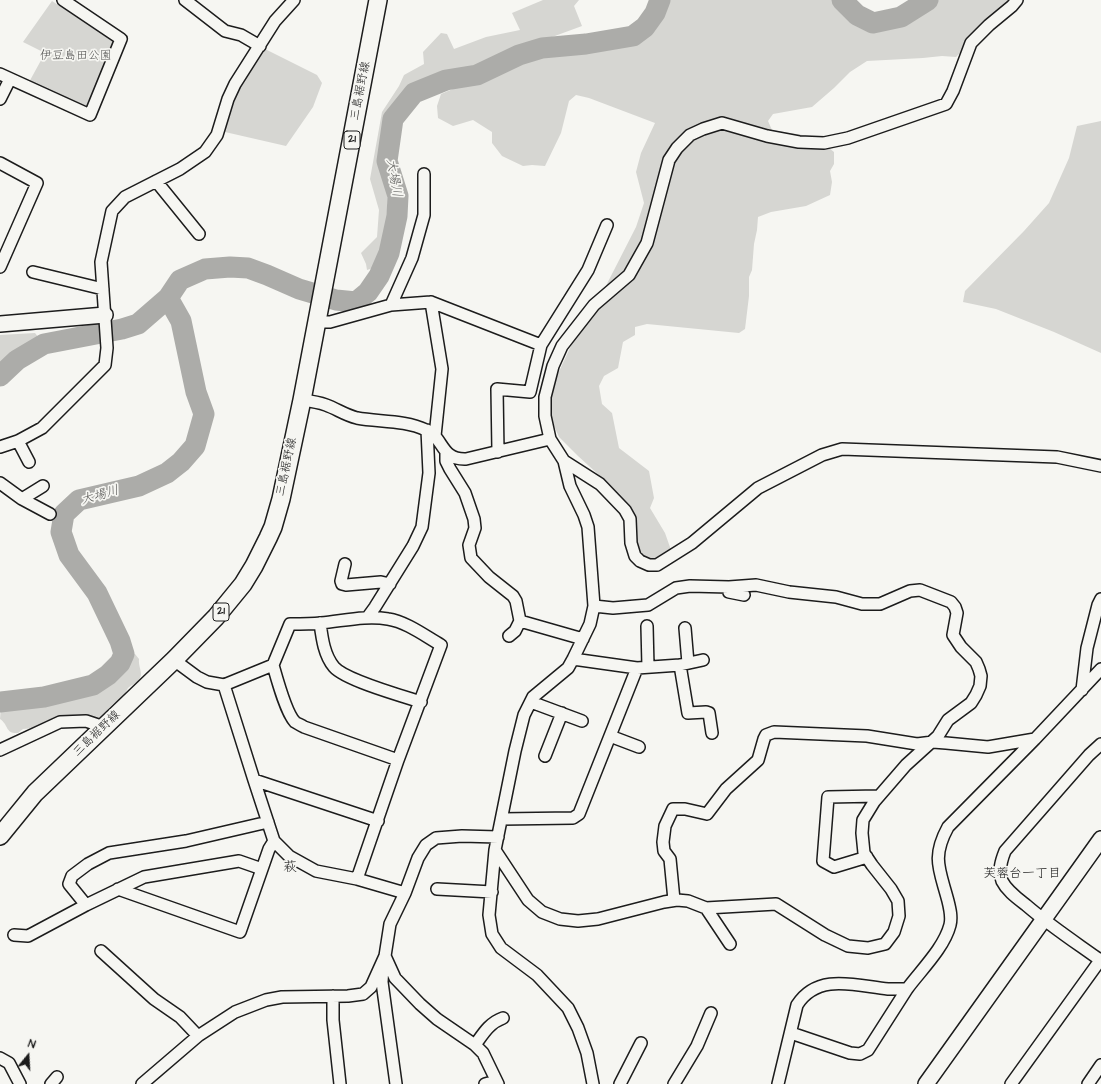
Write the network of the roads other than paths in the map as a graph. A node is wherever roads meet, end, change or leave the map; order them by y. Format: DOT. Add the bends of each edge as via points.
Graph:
graph roads {
  1 [pos="62,0"];
  2 [pos="185,0"];
  3 [pos="294,0"];
  4 [pos="378,0"];
  5 [pos="1017,0"];
  6 [pos="260,46"];
  7 [pos="5,77"];
  8 [pos="0,99"];
  9 [pos="0,163"];
  10 [pos="424,174"];
  11 [pos="156,181"];
  12 [pos="607,225"];
  13 [pos="199,234"];
  14 [pos="0,267"];
  15 [pos="33,272"];
  16 [pos="103,289"];
  17 [pos="431,302"];
  18 [pos="391,305"];
  19 [pos="105,315"];
  20 [pos="317,320"];
  21 [pos="0,324"];
  22 [pos="541,345"];
  23 [pos="530,392"];
  24 [pos="546,394"];
  25 [pos="302,400"];
  26 [pos="431,433"];
  27 [pos="550,439"];
  28 [pos="18,441"];
  29 [pos="0,447"];
  30 [pos="446,452"];
  31 [pos="498,452"];
  32 [pos="564,461"];
  33 [pos="29,462"];
  34 [pos="1101,466"];
  35 [pos="0,483"];
  36 [pos="43,486"];
  37 [pos="22,499"];
  38 [pos="50,514"];
  39 [pos="345,564"];
  40 [pos="390,584"];
  41 [pos="728,587"];
  42 [pos="744,595"];
  43 [pos="1101,598"];
  44 [pos="594,606"];
  45 [pos="367,618"];
  46 [pos="520,621"];
  47 [pos="320,623"];
  48 [pos="647,626"];
  49 [pos="685,628"];
  50 [pos="509,636"];
  51 [pos="583,639"];
  52 [pos="573,659"];
  53 [pos="174,660"];
  54 [pos="703,660"];
  55 [pos="684,664"];
  56 [pos="273,665"];
  57 [pos="643,668"];
  58 [pos="1101,669"];
  59 [pos="224,684"];
  60 [pos="1082,690"];
  61 [pos="421,702"];
  62 [pos="531,702"];
  63 [pos="562,713"];
  64 [pos="582,721"];
  65 [pos="104,727"];
  66 [pos="712,733"];
  67 [pos="610,736"];
  68 [pos="1035,739"];
  69 [pos="933,742"];
  70 [pos="1101,744"];
  71 [pos="639,747"];
  72 [pos="0,750"];
  73 [pos="545,756"];
  74 [pos="398,760"];
  75 [pos="254,780"];
  76 [pos="878,796"];
  77 [pos="502,819"];
  78 [pos="378,821"];
  79 [pos="268,822"];
  80 [pos="0,836"];
  81 [pos="498,837"];
  82 [pos="1101,839"];
  83 [pos="274,842"];
  84 [pos="496,850"];
  85 [pos="866,857"];
  86 [pos="262,869"];
  87 [pos="357,879"];
  88 [pos="118,889"];
  89 [pos="437,889"];
  90 [pos="492,892"];
  91 [pos="405,893"];
  92 [pos="674,900"];
  93 [pos="86,905"];
  94 [pos="706,908"];
  95 [pos="1043,920"];
  96 [pos="14,934"];
  97 [pos="730,944"];
  98 [pos="101,951"];
  99 [pos="385,956"];
  100 [pos="1100,960"];
  101 [pos="907,989"];
  102 [pos="333,996"];
  103 [pos="711,1013"];
  104 [pos="503,1018"];
  105 [pos="790,1033"];
  106 [pos="198,1036"];
  107 [pos="641,1043"];
  108 [pos="475,1045"];
  109 [pos="0,1058"];
  110 [pos="1101,1065"];
  111 [pos="497,1082"];
  112 [pos="20,1084"];
  113 [pos="142,1084"];
  114 [pos="340,1084"];
  115 [pos="396,1084"];
  116 [pos="485,1084"];
  117 [pos="593,1084"];
  118 [pos="620,1084"];
  119 [pos="674,1084"];
  120 [pos="778,1084"];
  121 [pos="926,1084"];
  122 [pos="1012,1084"];
  123 [pos="1088,1084"];
  1 -- 7 [label="street" via="121,39 90,114"];
  2 -- 6 [label="street" via="225,31 241,35"];
  3 -- 6 [label="street" via="275,21"];
  4 -- 20 [label="main road, 三島裾野線 / 21"];
  5 -- 24 [label="street" via="971,43 946,104 848,138 824,143 798,142 767,136 722,123 690,135 669,160 647,243 629,275 594,304 562,346 553,366"];
  6 -- 11 [label="street" via="235,84 217,135 205,152"];
  7 -- 8 [label="street"];
  9 -- 14 [label="street" via="37,183"];
  10 -- 18 [label="street" via="424,215 412,258"];
  11 -- 13 [label="street"];
  11 -- 16 [label="street" via="125,198 112,211 101,262"];
  12 -- 22 [label="street" via="588,270"];
  15 -- 16 [label="street"];
  16 -- 19 [label="street"];
  17 -- 18 [label="street"];
  17 -- 22 [label="street"];
  17 -- 26 [label="street" via="442,370"];
  18 -- 20 [label="street" via="330,322"];
  19 -- 21 [label="street"];
  19 -- 28 [label="street" via="106,365 42,428"];
  20 -- 25 [label="main road, 三島裾野線 / 21"];
  22 -- 23 [label="street"];
  23 -- 24 [label="street"];
  23 -- 31 [label="street" via="497,389"];
  24 -- 27 [label="street" via="545,416"];
  25 -- 26 [label="street" via="325,405 346,415 396,423"];
  25 -- 53 [label="main road, 三島裾野線 / 21" via="277,513 263,549 244,584"];
  26 -- 30 [label="street"];
  26 -- 40 [label="street" via="422,527"];
  27 -- 31 [label="street"];
  27 -- 32 [label="street"];
  28 -- 29 [label="street"];
  28 -- 33 [label="street"];
  30 -- 31 [label="street" via="459,459"];
  30 -- 46 [label="street" via="446,461 465,493 474,519 471,558 489,577 513,596"];
  32 -- 34 [label="street" via="600,484 617,500 629,516 631,543 635,556 649,565 658,565 692,543 758,488 822,455 842,449 1057,457"];
  32 -- 44 [label="street" via="570,486 588,527"];
  35 -- 37 [label="street"];
  36 -- 37 [label="street"];
  37 -- 38 [label="street"];
  39 -- 40 [label="street" via="342,584"];
  40 -- 45 [label="street"];
  41 -- 42 [label="street" via="729,592"];
  41 -- 44 [label="street" via="676,588 641,607"];
  41 -- 69 [label="street" via="756,585 789,592 836,597 862,604 880,604 910,591 920,590 951,602 957,613 953,635 961,648 976,662 981,676 980,686 970,703 948,720"];
  43 -- 60 [label="street" via="1086,648"];
  44 -- 51 [label="street"];
  45 -- 47 [label="street"];
  45 -- 61 [label="street" via="395,621 441,645"];
  46 -- 50 [label="street"];
  46 -- 51 [label="street"];
  47 -- 56 [label="street" via="290,624"];
  47 -- 61 [label="street" via="322,641 329,659 340,673"];
  48 -- 57 [label="street"];
  49 -- 55 [label="street"];
  51 -- 52 [label="street"];
  52 -- 57 [label="street"];
  52 -- 62 [label="street" via="568,668 533,697"];
  53 -- 59 [label="street" via="207,682"];
  53 -- 65 [label="main road, 三島裾野線 / 21"];
  54 -- 55 [label="street"];
  55 -- 57 [label="street"];
  55 -- 66 [label="street" via="688,713 709,713"];
  56 -- 59 [label="street"];
  56 -- 74 [label="street" via="289,713 295,722"];
  57 -- 67 [label="street"];
  58 -- 60 [label="street"];
  59 -- 75 [label="street"];
  60 -- 68 [label="street"];
  61 -- 74 [label="street"];
  62 -- 63 [label="street"];
  62 -- 77 [label="street" via="524,715 515,751"];
  63 -- 64 [label="street"];
  63 -- 73 [label="street"];
  65 -- 72 [label="street" via="86,721 60,722"];
  65 -- 80 [label="main road, 三島裾野線 / 21" via="35,793"];
  67 -- 71 [label="street"];
  67 -- 77 [label="street" via="576,817"];
  68 -- 69 [label="street" via="988,747"];
  68 -- 101 [label="street" via="942,836 938,864 951,912 950,924 944,940"];
  69 -- 76 [label="street"];
  69 -- 92 [label="street" via="917,744 867,736 774,732 766,735 758,760 726,789 707,814 673,809 664,826 663,842 664,852 670,859"];
  70 -- 95 [label="street" via="1005,852 1001,860 1002,882"];
  74 -- 78 [label="street"];
  75 -- 78 [label="street"];
  75 -- 79 [label="street"];
  76 -- 85 [label="street" via="863,820 862,833"];
  76 -- 85 [label="street" via="828,797 823,861 834,867"];
  77 -- 81 [label="street"];
  78 -- 87 [label="street"];
  79 -- 83 [label="street"];
  79 -- 93 [label="street" via="186,841 109,853 88,864 70,880 69,884"];
  81 -- 84 [label="street"];
  81 -- 91 [label="street" via="436,838 426,845 418,858"];
  82 -- 95 [label="street"];
  83 -- 86 [label="street"];
  83 -- 87 [label="street" via="289,856 316,871"];
  84 -- 90 [label="street"];
  84 -- 92 [label="street" via="528,900 542,912 560,918 578,921 598,919"];
  85 -- 94 [label="street" via="898,901 899,916 894,932 884,944 868,948 848,946 825,935 776,904"];
  86 -- 88 [label="street" via="239,862 144,877"];
  86 -- 88 [label="street" via="240,932"];
  87 -- 91 [label="street"];
  88 -- 93 [label="street"];
  89 -- 90 [label="street"];
  90 -- 117 [label="street" via="492,934 501,948 537,976 568,1008 578,1028"];
  91 -- 99 [label="street" via="390,924"];
  92 -- 94 [label="street" via="688,901"];
  93 -- 96 [label="street" via="28,936"];
  94 -- 97 [label="street"];
  95 -- 100 [label="street"];
  95 -- 121 [label="street"];
  98 -- 106 [label="street" via="154,999 180,1017"];
  99 -- 102 [label="street" via="371,988 363,994"];
  99 -- 108 [label="street" via="395,978 420,1004"];
  99 -- 115 [label="street" via="382,982"];
  100 -- 122 [label="street"];
  101 -- 105 [label="street" via="845,984 828,984 815,988 803,996 797,1005"];
  101 -- 105 [label="street" via="868,1050 860,1054"];
  102 -- 106 [label="street" via="282,997 266,1000 236,1012"];
  102 -- 114 [label="street"];
  103 -- 119 [label="street" via="697,1046"];
  104 -- 108 [label="street" via="491,1024"];
  105 -- 120 [label="street"];
  106 -- 113 [label="street"];
  107 -- 118 [label="street"];
  108 -- 111 [label="street" via="483,1053"];
  109 -- 112 [label="street" via="10,1063"];
  110 -- 123 [label="street"];
  111 -- 116 [label="street"];
}
